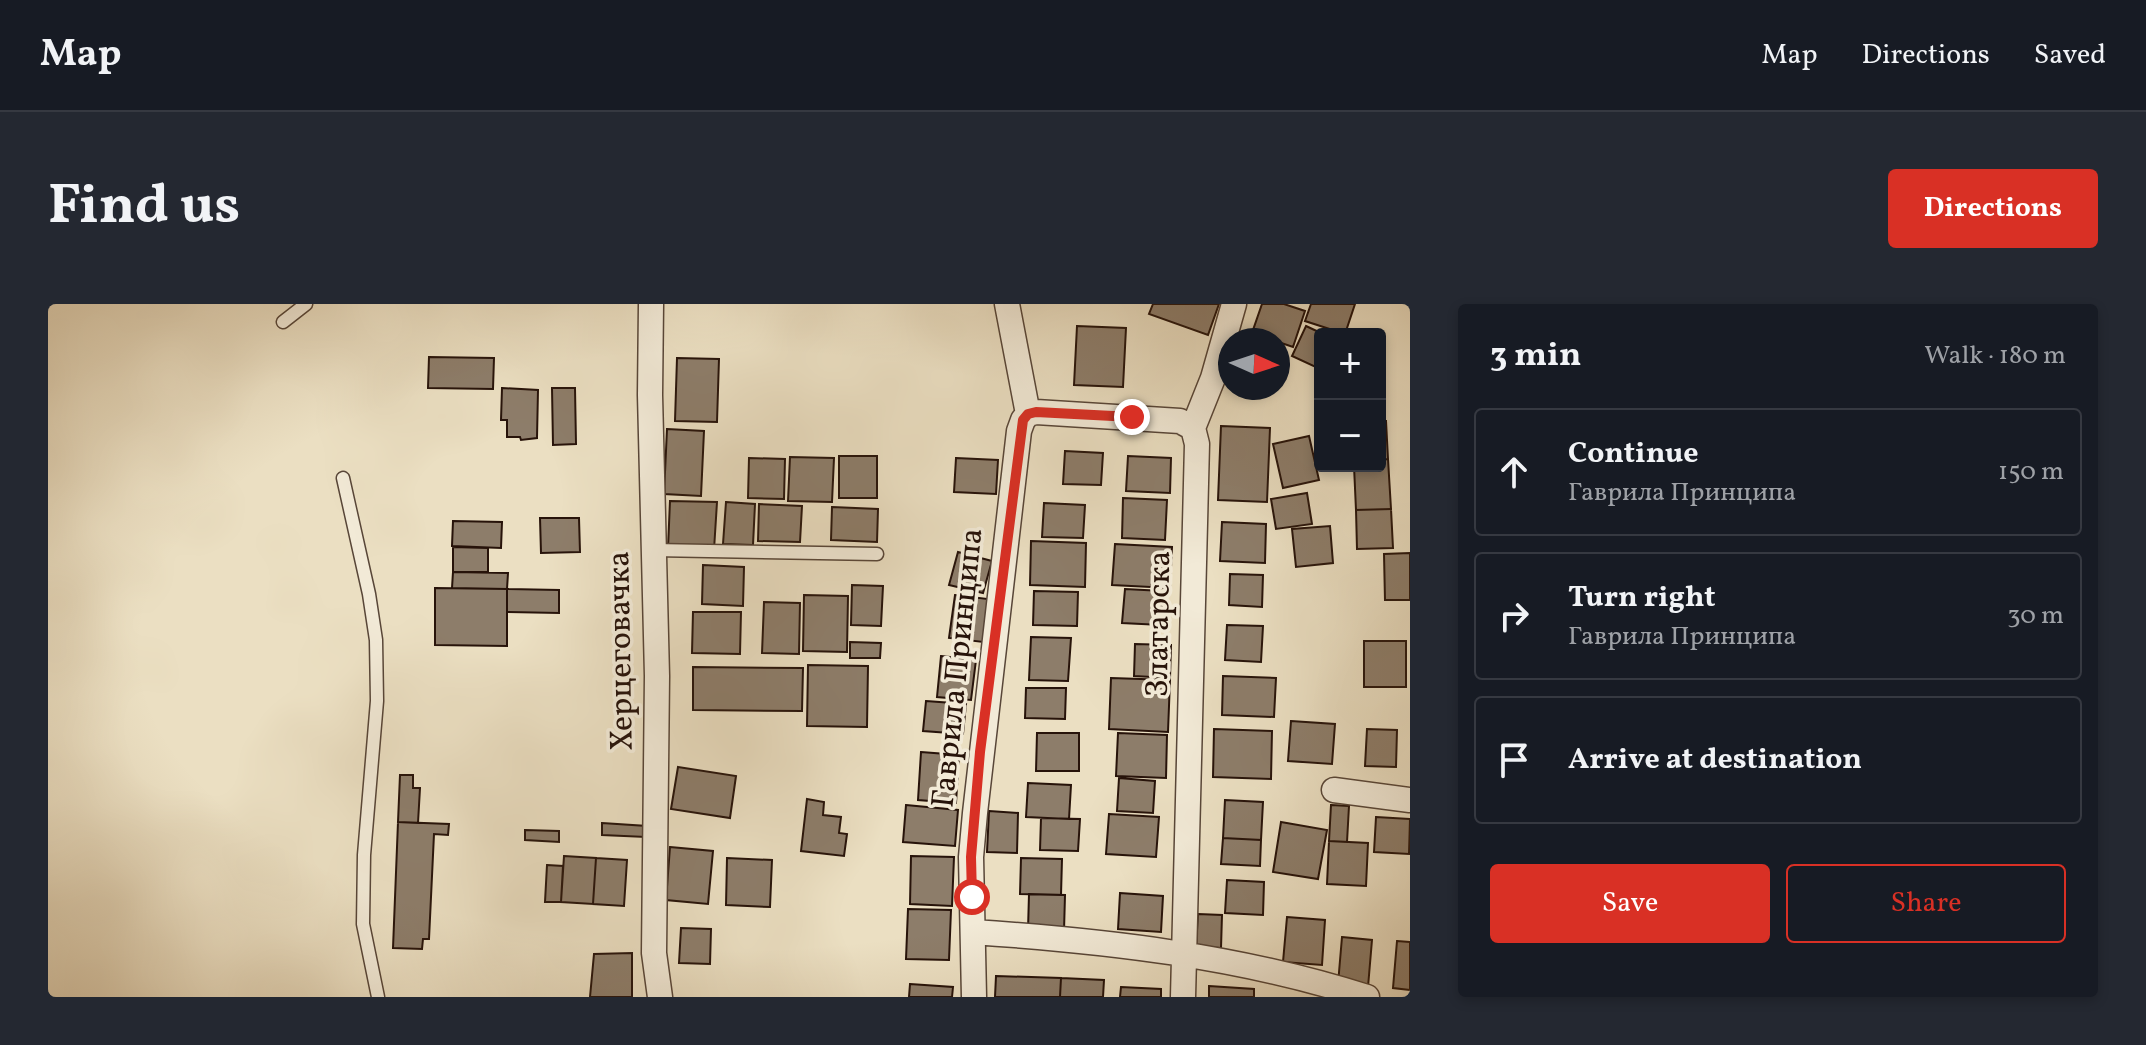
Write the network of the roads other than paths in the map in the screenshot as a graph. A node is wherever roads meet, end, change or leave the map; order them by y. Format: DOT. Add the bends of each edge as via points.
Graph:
graph roads {
  1 [pos="306,304"];
  2 [pos="651,304"];
  3 [pos="1007,304"];
  4 [pos="1234,304"];
  5 [pos="283,322"];
  6 [pos="1028,414"];
  7 [pos="1193,428"];
  8 [pos="343,478"];
  9 [pos="653,550"];
  10 [pos="877,554"];
  11 [pos="1334,790"];
  12 [pos="1410,800"];
  13 [pos="973,932"];
  14 [pos="1184,952"];
  15 [pos="378,997"];
  16 [pos="660,997"];
  17 [pos="974,997"];
  18 [pos="1183,997"];
  19 [pos="1367,997"];
  1 -- 5 [label="lane"];
  2 -- 9 [label="street, Херцеговачка"];
  3 -- 6 [label="street, Гаврила Принципа"];
  4 -- 7 [label="street, Златарска"];
  6 -- 7 [label="street" via="1180,421"];
  6 -- 13 [label="street, Гаврила Принципа" via="1019,431 980,752 971,857"];
  7 -- 14 [label="street, Златарска" via="1197,444"];
  8 -- 15 [label="lane" via="376,640 363,924"];
  9 -- 10 [label="lane"];
  9 -- 16 [label="street, Херцеговачка" via="654,953"];
  11 -- 12 [label="street"];
  13 -- 14 [label="street"];
  13 -- 17 [label="street, Гаврила Принципа"];
  14 -- 18 [label="street, Златарска"];
  14 -- 19 [label="street"];
}
